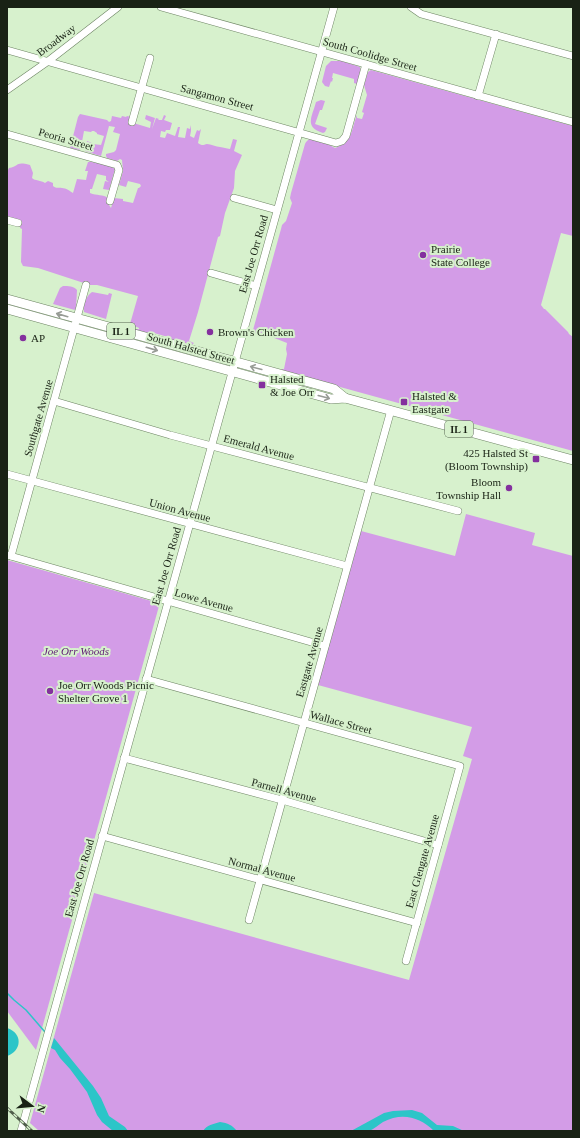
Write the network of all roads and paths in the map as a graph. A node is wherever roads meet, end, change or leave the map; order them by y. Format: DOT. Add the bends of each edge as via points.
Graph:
graph roads {
  1 [pos="118,7"];
  2 [pos="161,7"];
  3 [pos="334,7"];
  4 [pos="411,7"];
  5 [pos="496,34"];
  6 [pos="7,50"];
  7 [pos="321,52"];
  8 [pos="573,56"];
  9 [pos="150,58"];
  10 [pos="47,62"];
  11 [pos="366,64"];
  12 [pos="142,88"];
  13 [pos="7,90"];
  14 [pos="478,96"];
  15 [pos="132,122"];
  16 [pos="573,122"];
  17 [pos="299,132"];
  18 [pos="7,134"];
  19 [pos="234,198"];
  20 [pos="110,201"];
  21 [pos="277,210"];
  22 [pos="7,220"];
  23 [pos="18,223"];
  24 [pos="211,273"];
  25 [pos="86,285"];
  26 [pos="256,286"];
  27 [pos="7,299"];
  28 [pos="7,309"];
  29 [pos="76,323"];
  30 [pos="235,362"];
  31 [pos="232,372"];
  32 [pos="345,398"];
  33 [pos="54,401"];
  34 [pos="391,410"];
  35 [pos="211,446"];
  36 [pos="573,460"];
  37 [pos="7,474"];
  38 [pos="31,482"];
  39 [pos="368,488"];
  40 [pos="458,511"];
  41 [pos="190,524"];
  42 [pos="9,556"];
  43 [pos="347,566"];
  44 [pos="168,601"];
  45 [pos="325,646"];
  46 [pos="146,679"];
  47 [pos="304,723"];
  48 [pos="124,758"];
  49 [pos="460,766"];
  50 [pos="282,800"];
  51 [pos="102,836"];
  52 [pos="438,845"];
  53 [pos="260,879"];
  54 [pos="249,920"];
  55 [pos="417,923"];
  56 [pos="406,961"];
  57 [pos="21,1131"];
  1 -- 10 [label="street, Broadway"];
  2 -- 7 [label="street, South Coolidge Street"];
  3 -- 7 [label="street, East Joe Orr Road"];
  4 -- 5 [label="street" via="421,14"];
  5 -- 8 [label="street"];
  5 -- 14 [label="street"];
  6 -- 10 [label="street, Sangamon Street"];
  7 -- 11 [label="street, South Coolidge Street"];
  7 -- 17 [label="street, East Joe Orr Road"];
  9 -- 12 [label="street"];
  10 -- 12 [label="street, Sangamon Street"];
  10 -- 13 [label="street, Broadway"];
  11 -- 14 [label="street, South Coolidge Street"];
  11 -- 17 [label="street, Sangamon Street" via="346,136 342,141 336,142"];
  12 -- 15 [label="street"];
  12 -- 17 [label="street, Sangamon Street"];
  14 -- 16 [label="street, South Coolidge Street"];
  17 -- 21 [label="street, East Joe Orr Road"];
  18 -- 20 [label="street, Peoria Street" via="117,165 119,170"];
  19 -- 21 [label="street"];
  21 -- 26 [label="street, East Joe Orr Road"];
  22 -- 23 [label="street"];
  24 -- 26 [label="street"];
  25 -- 29 [label="street, Southgate Avenue"];
  26 -- 30 [label="street, East Joe Orr Road"];
  29 -- 27 [label="main road, South Halsted Street / IL 1, one-way"];
  28 -- 29 [label="main road, South Halsted Street / IL 1"];
  29 -- 30 [label="main road, South Halsted Street / IL 1"];
  29 -- 31 [label="main road, South Halsted Street / IL 1, one-way"];
  29 -- 33 [label="street, Southgate Avenue"];
  30 -- 31 [label="street, East Joe Orr Road"];
  32 -- 30 [label="main road, South Halsted Street / IL 1, one-way" via="334,389"];
  31 -- 32 [label="main road, South Halsted Street / IL 1, one-way" via="331,399"];
  31 -- 35 [label="street, East Joe Orr Road"];
  32 -- 34 [label="main road, South Halsted Street / IL 1"];
  33 -- 35 [label="street, Emerald Avenue"];
  33 -- 38 [label="street, Southgate Avenue"];
  34 -- 36 [label="main road, South Halsted Street / IL 1"];
  34 -- 39 [label="street, Eastgate Avenue"];
  35 -- 39 [label="street, Emerald Avenue"];
  35 -- 41 [label="street, East Joe Orr Road"];
  37 -- 38 [label="street, Union Avenue"];
  38 -- 41 [label="street, Union Avenue"];
  38 -- 42 [label="street, Southgate Avenue"];
  39 -- 40 [label="street, Emerald Avenue"];
  39 -- 43 [label="street, Eastgate Avenue"];
  41 -- 43 [label="street, Union Avenue"];
  41 -- 44 [label="street, East Joe Orr Road"];
  42 -- 44 [label="street, Lowe Avenue"];
  43 -- 45 [label="street, Eastgate Avenue"];
  44 -- 45 [label="street, Lowe Avenue"];
  44 -- 46 [label="street, East Joe Orr Road"];
  45 -- 47 [label="street, Eastgate Avenue"];
  46 -- 47 [label="street, Wallace Street"];
  46 -- 48 [label="street, East Joe Orr Road"];
  47 -- 49 [label="street, Wallace Street"];
  47 -- 50 [label="street, Eastgate Avenue"];
  48 -- 50 [label="street, Parnell Avenue"];
  48 -- 51 [label="street, East Joe Orr Road"];
  49 -- 52 [label="street, East Glengate Avenue"];
  50 -- 52 [label="street, Parnell Avenue"];
  50 -- 53 [label="street, Eastgate Avenue"];
  51 -- 53 [label="street, Normal Avenue"];
  51 -- 57 [label="street, East Joe Orr Road"];
  52 -- 55 [label="street, East Glengate Avenue"];
  53 -- 54 [label="street, Eastgate Avenue"];
  53 -- 55 [label="street, Normal Avenue"];
  55 -- 56 [label="street, East Glengate Avenue"];
}
